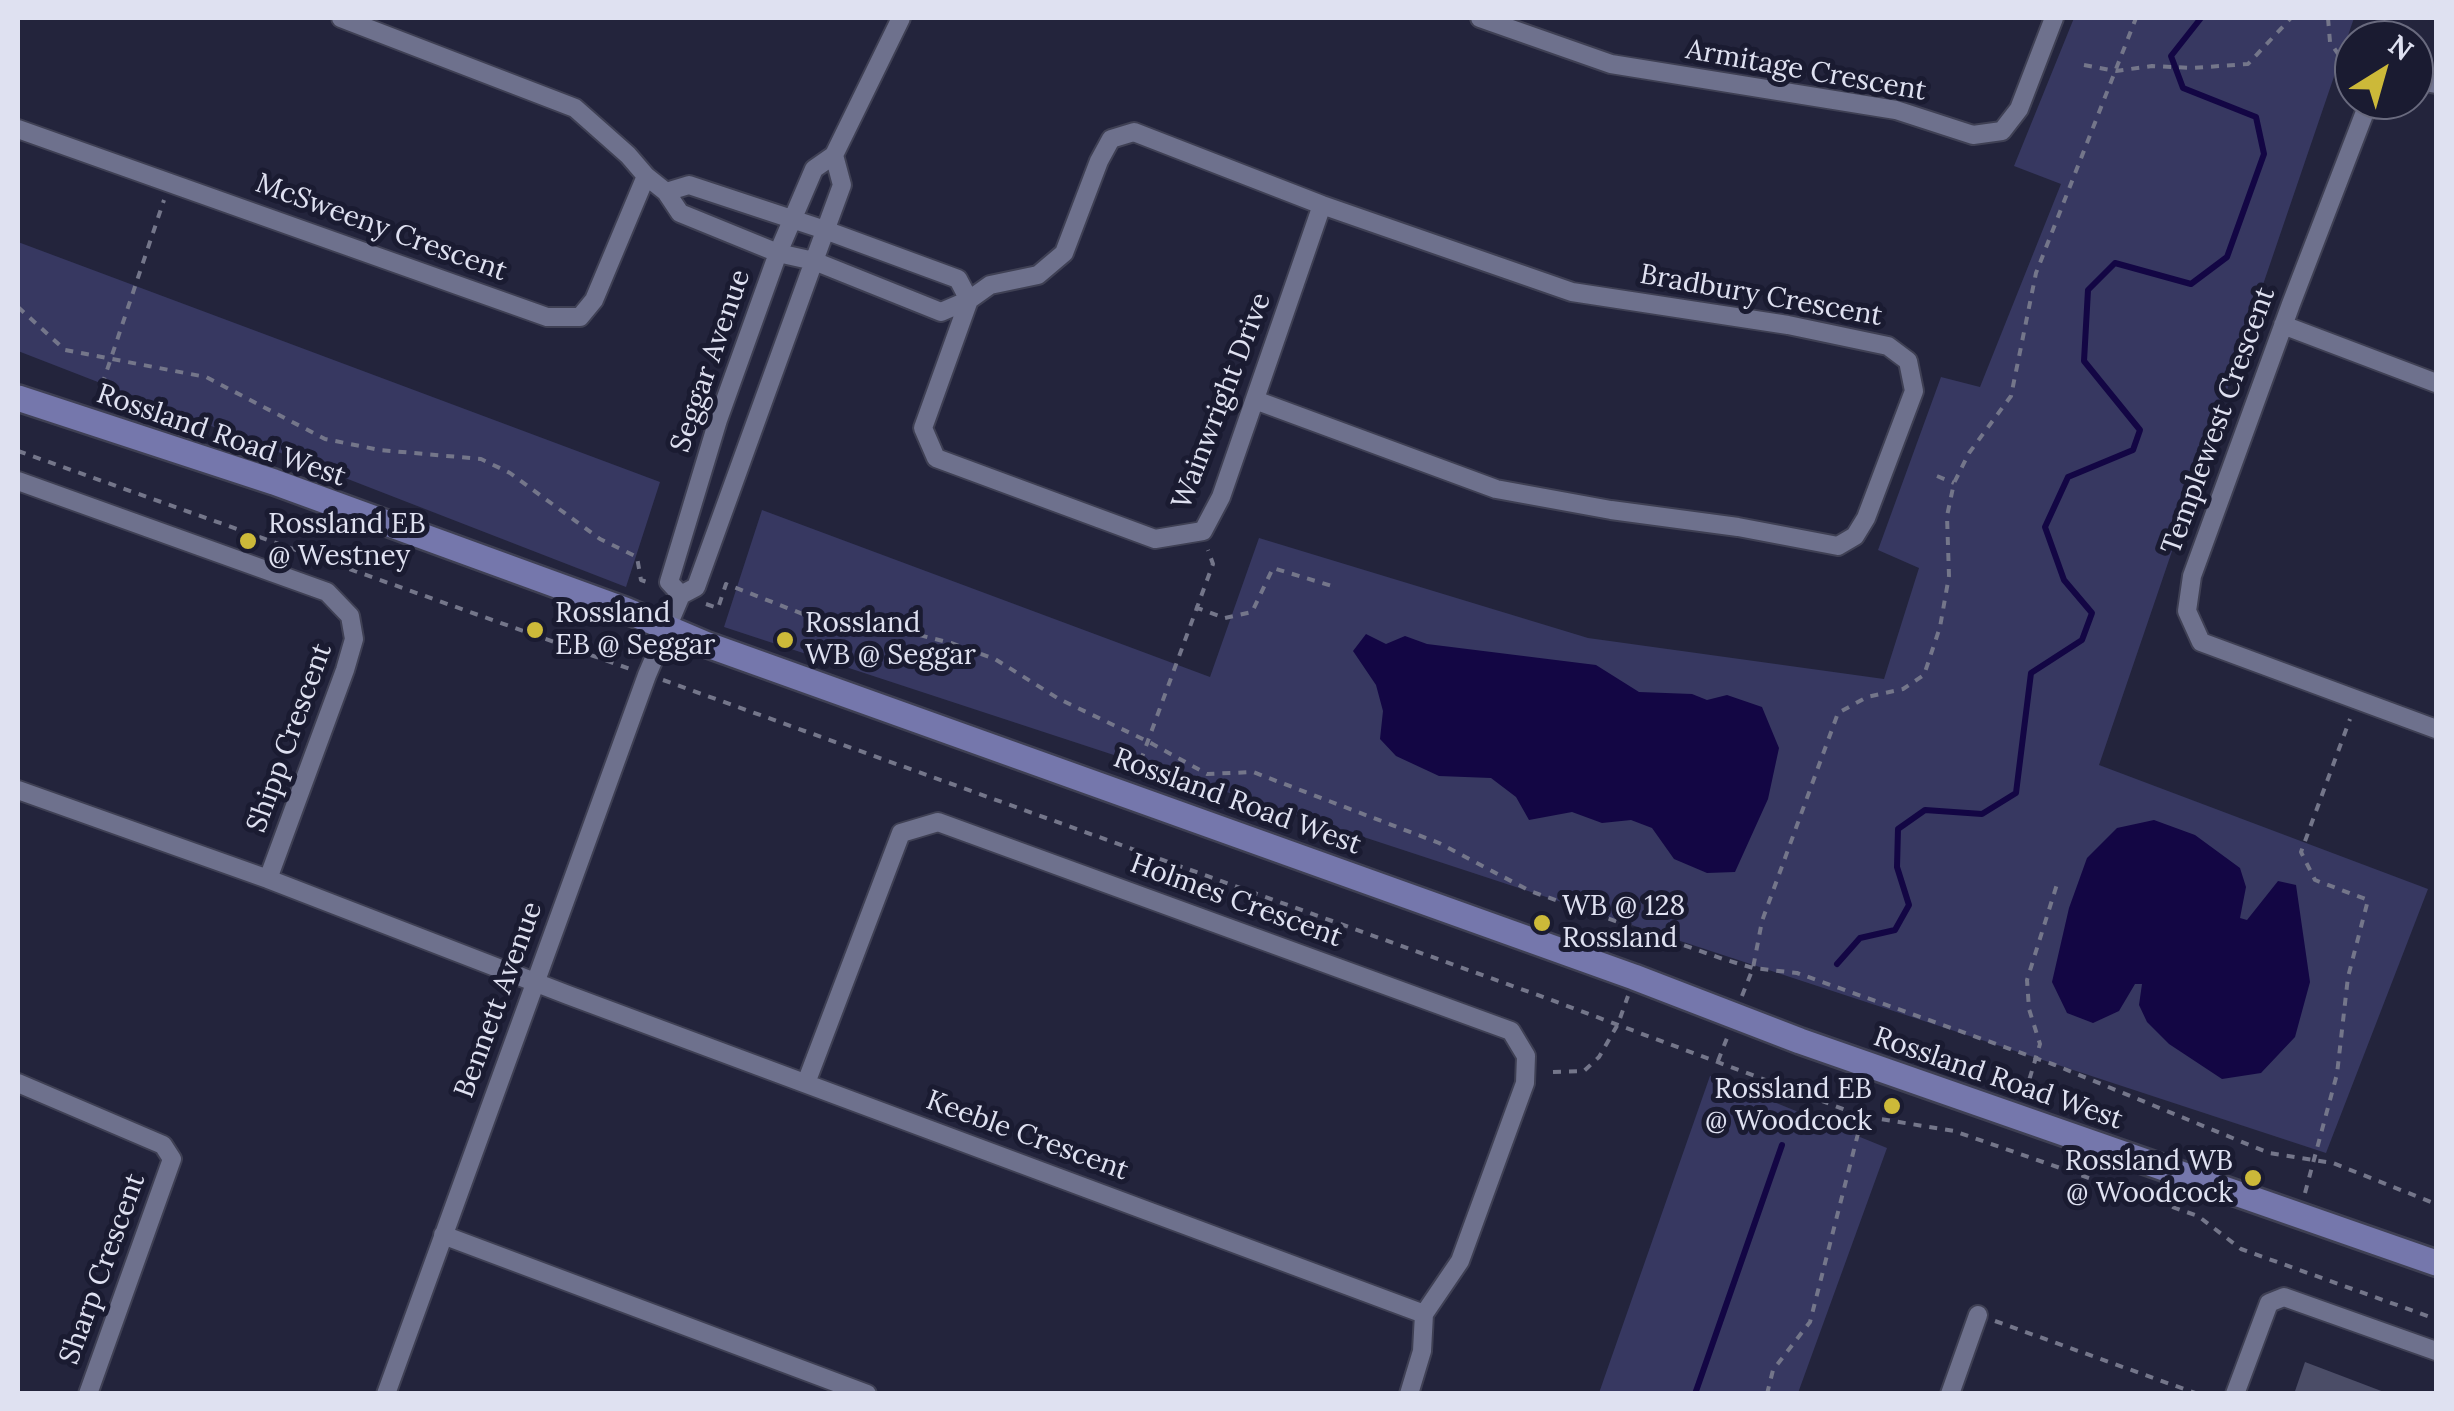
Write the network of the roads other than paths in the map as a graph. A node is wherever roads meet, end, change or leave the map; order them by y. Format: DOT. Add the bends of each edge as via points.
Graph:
graph roads {
  1 [pos="341,18"];
  2 [pos="901,18"];
  3 [pos="1480,18"];
  4 [pos="2054,18"];
  5 [pos="2364,120"];
  6 [pos="18,128"];
  7 [pos="834,156"];
  8 [pos="646,176"];
  9 [pos="666,192"];
  10 [pos="1322,205"];
  11 [pos="792,219"];
  12 [pos="825,230"];
  13 [pos="778,253"];
  14 [pos="814,262"];
  15 [pos="969,300"];
  16 [pos="2284,325"];
  17 [pos="2436,383"];
  18 [pos="18,398"];
  19 [pos="1254,400"];
  20 [pos="18,480"];
  21 [pos="681,595"];
  22 [pos="667,627"];
  23 [pos="2436,729"];
  24 [pos="18,790"];
  25 [pos="268,879"];
  26 [pos="534,981"];
  27 [pos="18,1083"];
  28 [pos="806,1083"];
  29 [pos="443,1235"];
  30 [pos="2436,1263"];
  31 [pos="1424,1314"];
  32 [pos="1978,1314"];
  33 [pos="2436,1352"];
  34 [pos="88,1394"];
  35 [pos="386,1394"];
  36 [pos="867,1394"];
  37 [pos="1410,1394"];
  38 [pos="1950,1394"];
  39 [pos="2235,1394"];
  1 -- 8 [label="street" via="576,108"];
  2 -- 7 [label="street, Seggar Avenue"];
  3 -- 4 [label="street, Armitage Crescent" via="1612,64 1896,110 1973,135 2002,132 2020,109"];
  5 -- 16 [label="street, Templewest Crescent"];
  6 -- 8 [label="street, McSweeny Crescent" via="547,317 580,317 594,300"];
  7 -- 11 [label="street, Seggar Avenue" via="814,168"];
  7 -- 12 [label="street, Seggar Avenue" via="842,185"];
  8 -- 9 [label="street"];
  9 -- 11 [label="street" via="689,185"];
  9 -- 13 [label="street" via="680,213"];
  10 -- 15 [label="street, Bradbury Crescent" via="1134,132 1112,139 1099,161 1064,253 1038,275 990,286"];
  10 -- 19 [label="street, Wainwright Drive"];
  10 -- 19 [label="street, Bradbury Crescent" via="1572,292 1888,346 1908,361 1914,391 1866,518 1838,546 1496,489"];
  11 -- 12 [label="street"];
  11 -- 13 [label="street, Seggar Avenue"];
  12 -- 14 [label="street, Seggar Avenue"];
  12 -- 15 [label="street" via="958,279"];
  13 -- 14 [label="street, Bradbury Crescent"];
  13 -- 21 [label="street, Seggar Avenue" via="669,582"];
  14 -- 15 [label="street, Bradbury Crescent" via="940,312"];
  14 -- 21 [label="street, Seggar Avenue" via="696,588"];
  15 -- 19 [label="street, Wainwright Drive" via="923,428 936,458 1155,539 1203,531"];
  16 -- 17 [label="street"];
  16 -- 23 [label="street, Templewest Crescent" via="2192,576 2187,611 2202,642"];
  18 -- 22 [label="main road, Rossland Road West" via="274,482"];
  20 -- 25 [label="street, Shipp Crescent" via="327,592 350,616 354,639 345,670"];
  21 -- 22 [label="street, Seggar Avenue"];
  22 -- 26 [label="street, Bennett Avenue"];
  22 -- 30 [label="main road, Rossland Road West"];
  24 -- 25 [label="street, Keeble Crescent"];
  25 -- 26 [label="street, Keeble Crescent"];
  26 -- 28 [label="street, Keeble Crescent"];
  26 -- 29 [label="street, Bennett Avenue"];
  27 -- 34 [label="street, Sharp Crescent" via="164,1145 172,1159"];
  28 -- 31 [label="street, Keeble Crescent"];
  28 -- 31 [label="street, Holmes Crescent" via="902,834 938,822 1511,1031 1526,1056 1525,1082 1460,1260"];
  29 -- 35 [label="street, Bennett Avenue"];
  29 -- 36 [label="street"];
  31 -- 37 [label="street"];
  32 -- 38 [label="street"];
  33 -- 39 [label="street" via="2284,1297 2269,1303"];
}
